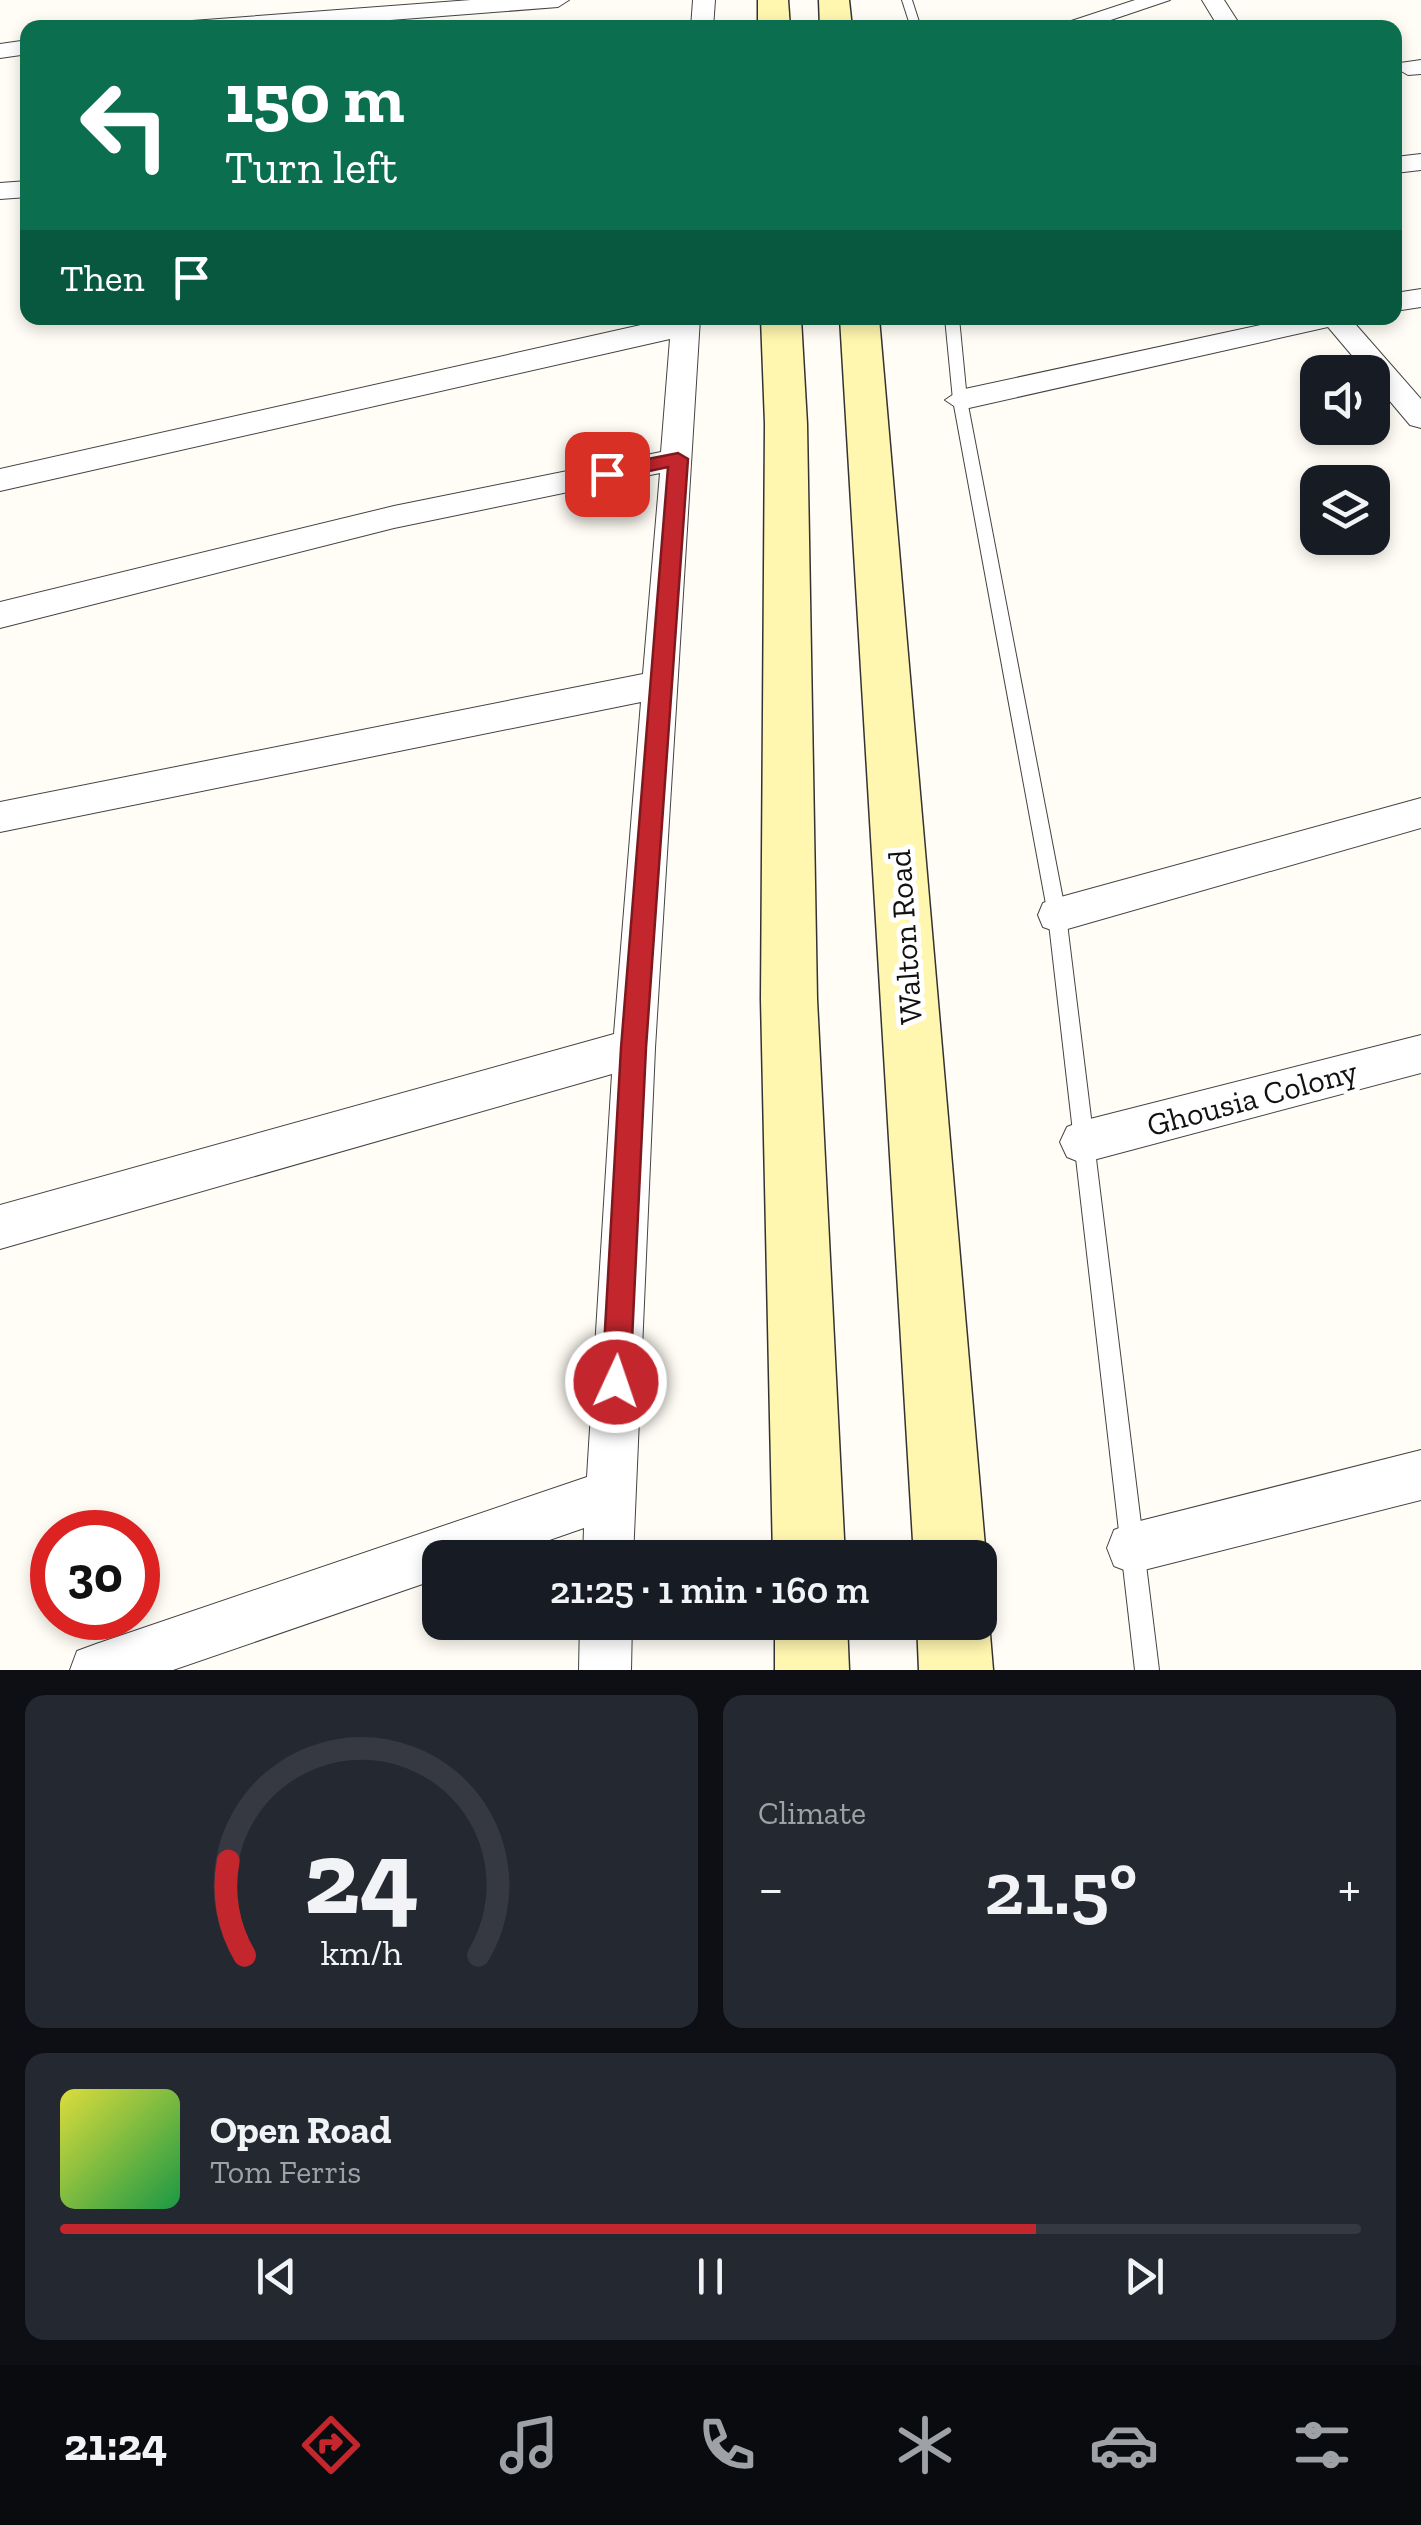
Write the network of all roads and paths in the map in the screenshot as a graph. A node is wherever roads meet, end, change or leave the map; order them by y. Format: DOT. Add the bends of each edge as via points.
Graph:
graph roads {
  1 [pos="558,0"];
  2 [pos="1159,0"];
  3 [pos="297,20"];
  4 [pos="1089,20"];
  5 [pos="673,325"];
  6 [pos="686,325"];
  7 [pos="781,325"];
  8 [pos="861,325"];
  9 [pos="953,325"];
  10 [pos="1301,325"];
  11 [pos="1339,325"];
  12 [pos="960,400"];
  13 [pos="1421,418"];
  14 [pos="678,459"];
  15 [pos="0,480"];
  16 [pos="0,615"];
  17 [pos="662,684"];
  18 [pos="1421,813"];
  19 [pos="0,817"];
  20 [pos="1057,915"];
  21 [pos="634,1048"];
  22 [pos="1421,1054"];
  23 [pos="1082,1142"];
  24 [pos="0,1227"];
  25 [pos="1421,1475"];
  26 [pos="610,1494"];
  27 [pos="609,1540"];
  28 [pos="808,1540"];
  29 [pos="949,1540"];
  30 [pos="1132,1548"];
  31 [pos="605,1640"];
  32 [pos="811,1640"];
  33 [pos="954,1640"];
  34 [pos="96,1670"];
  35 [pos="604,1670"];
  36 [pos="812,1670"];
  37 [pos="956,1670"];
  38 [pos="1147,1670"];
  1 -- 3 [label="street"];
  2 -- 4 [label="street"];
  5 -- 15 [label="street"];
  6 -- 14 [label="street"];
  7 -- 28 [label="main road" via="790,999"];
  8 -- 29 [label="main road, Walton Road"];
  9 -- 12 [label="lane"];
  10 -- 12 [label="street"];
  11 -- 13 [label="street"];
  12 -- 20 [label="lane"];
  14 -- 16 [label="street" via="394,517"];
  14 -- 17 [label="street"];
  17 -- 19 [label="street"];
  17 -- 21 [label="street"];
  18 -- 20 [label="street"];
  20 -- 23 [label="lane"];
  21 -- 24 [label="street"];
  21 -- 26 [label="street"];
  22 -- 23 [label="street, Ghousia Colony"];
  23 -- 30 [label="lane"];
  25 -- 30 [label="street"];
  26 -- 27 [label="street"];
  26 -- 34 [label="street"];
  30 -- 38 [label="lane"];
  31 -- 35 [label="street"];
  32 -- 36 [label="main road"];
  33 -- 37 [label="main road"];
}
